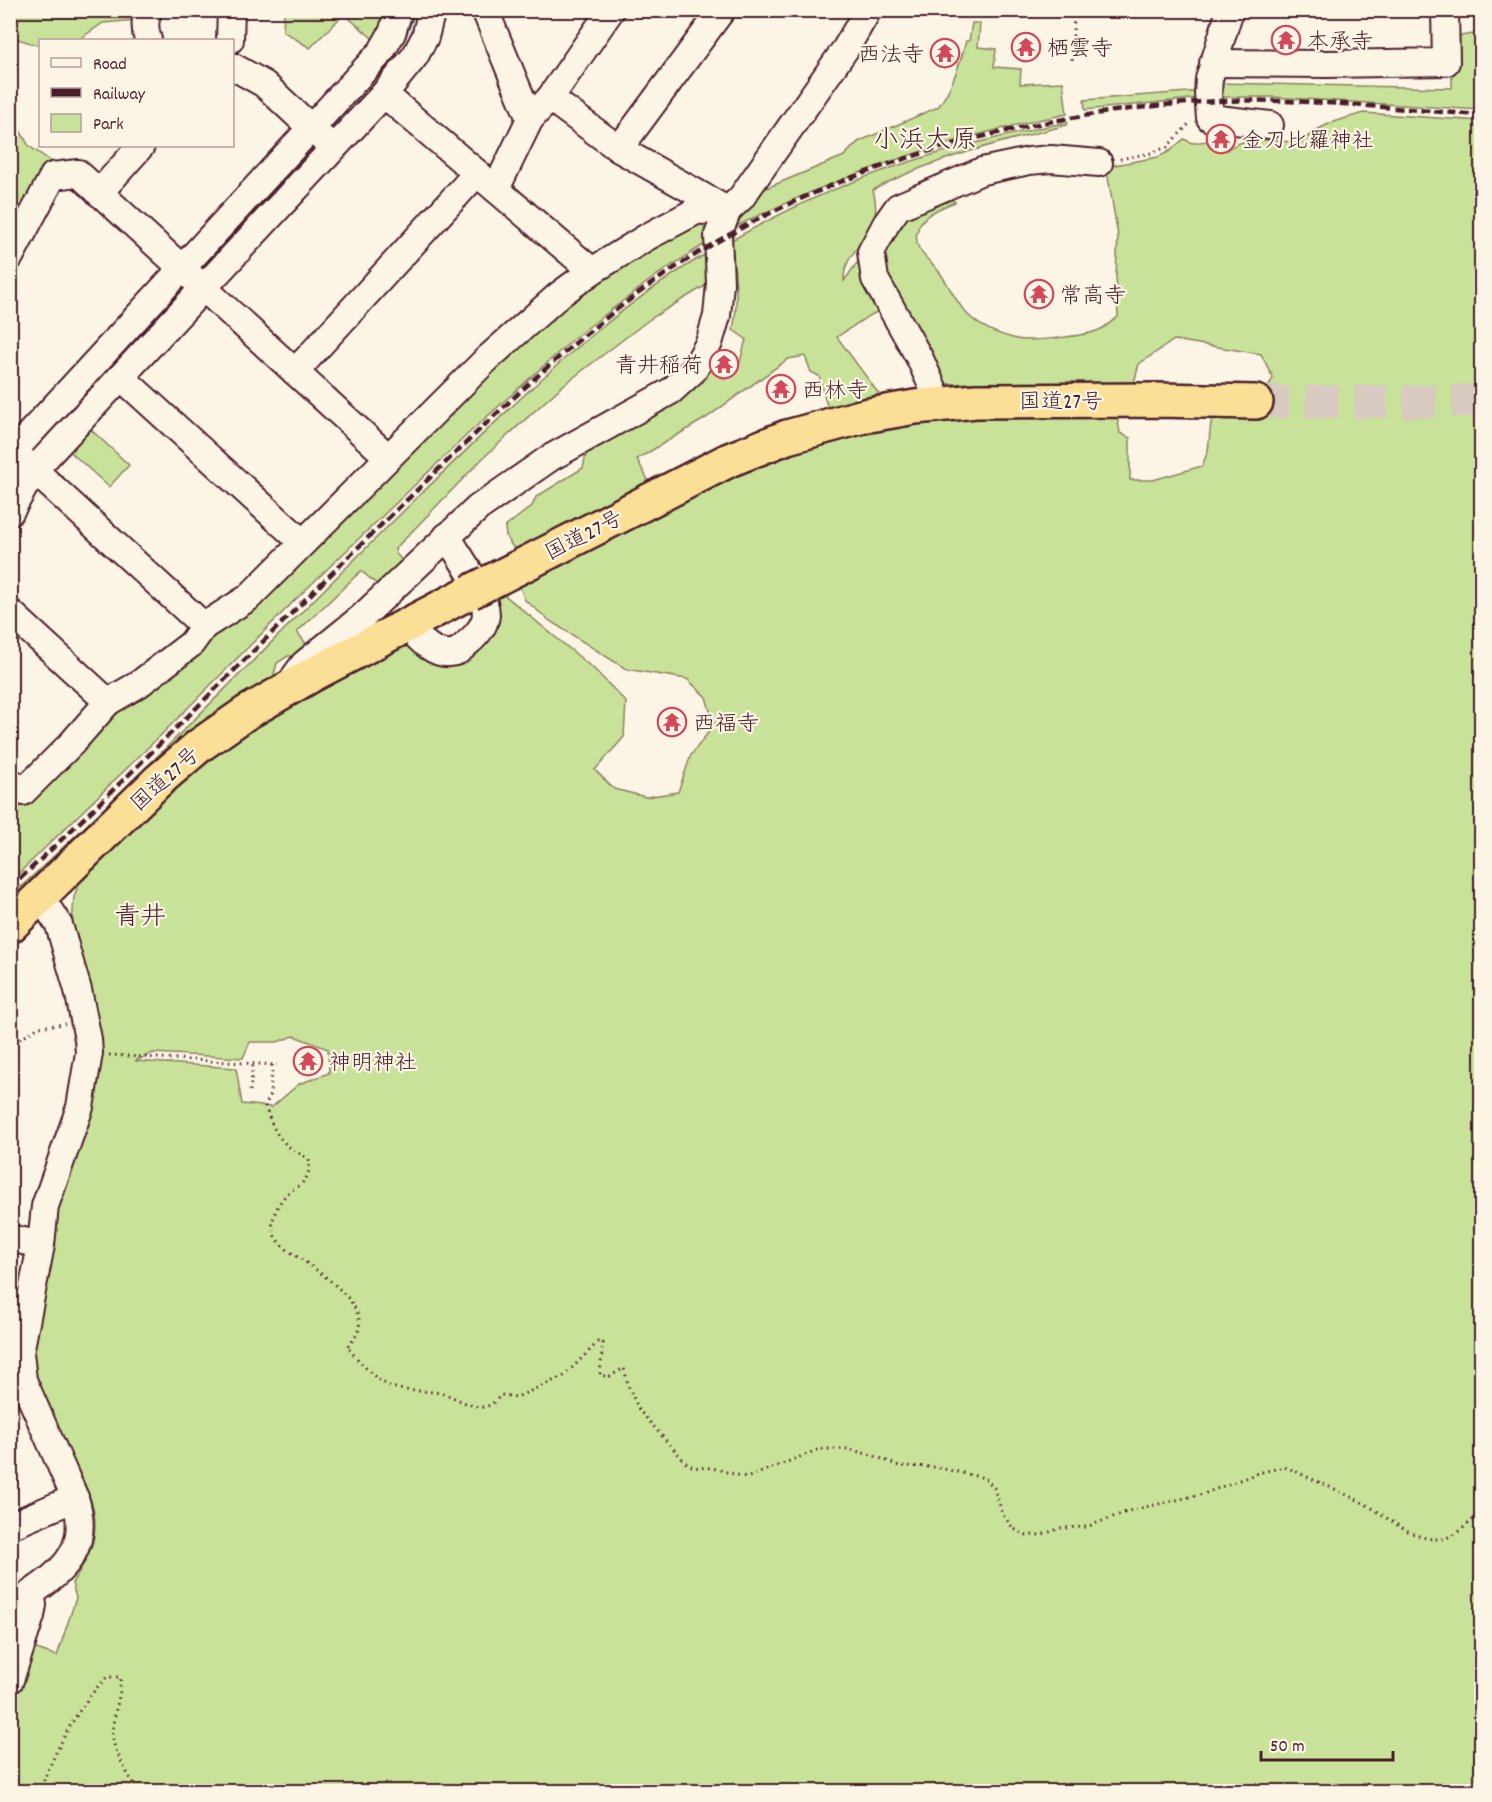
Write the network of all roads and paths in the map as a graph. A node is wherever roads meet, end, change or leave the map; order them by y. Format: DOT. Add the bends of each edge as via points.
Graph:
graph roads {
  1 [pos="148,10"];
  2 [pos="231,10"];
  3 [pos="399,10"];
  4 [pos="432,10"];
  5 [pos="485,10"];
  6 [pos="611,10"];
  7 [pos="722,10"];
  8 [pos="868,10"];
  9 [pos="1074,10"];
  10 [pos="1230,10"];
  11 [pos="1445,10"];
  12 [pos="148,39"];
  13 [pos="230,39"];
  14 [pos="1072,60"];
  15 [pos="1213,63"];
  16 [pos="234,67"];
  17 [pos="384,94"];
  18 [pos="550,98"];
  19 [pos="1210,118"];
  20 [pos="530,119"];
  21 [pos="1270,124"];
  22 [pos="323,139"];
  23 [pos="140,147"];
  24 [pos="620,149"];
  25 [pos="1099,163"];
  26 [pos="486,181"];
  27 [pos="99,193"];
  28 [pos="728,210"];
  29 [pos="10,257"];
  30 [pos="592,271"];
  31 [pos="192,278"];
  32 [pos="295,372"];
  33 [pos="121,377"];
  34 [pos="1256,402"];
  35 [pos="940,404"];
  36 [pos="19,457"];
  37 [pos="388,457"];
  38 [pos="10,512"];
  39 [pos="447,536"];
  40 [pos="302,542"];
  41 [pos="10,612"];
  42 [pos="408,624"];
  43 [pos="204,626"];
  44 [pos="281,692"];
  45 [pos="108,702"];
  46 [pos="10,780"];
  47 [pos="40,896"];
  48 [pos="10,926"];
  49 [pos="84,1021"];
  50 [pos="10,1046"];
  51 [pos="89,1053"];
  52 [pos="253,1064"];
  53 [pos="250,1091"];
  54 [pos="10,1238"];
  55 [pos="40,1245"];
  56 [pos="75,1498"];
  57 [pos="1482,1511"];
  58 [pos="10,1526"];
  59 [pos="21,1597"];
  60 [pos="10,1680"];
  61 [pos="39,1791"];
  62 [pos="137,1791"];
  1 -- 12 [label="street"];
  2 -- 13 [label="street"];
  3 -- 22 [label="street" via="381,52"];
  4 -- 17 [label="street" via="415,56"];
  5 -- 20 [label="street"];
  6 -- 18 [label="street"];
  7 -- 24 [label="street"];
  8 -- 28 [label="street" via="846,48 741,198"];
  9 -- 14 [label="path"];
  10 -- 15 [label="street"];
  11 -- 15 [label="street" via="1446,62"];
  15 -- 19 [label="street" via="1208,93"];
  16 -- 22 [label="street" via="264,84"];
  17 -- 22 [label="street"];
  17 -- 26 [label="street"];
  18 -- 20 [label="street"];
  18 -- 24 [label="street"];
  19 -- 21 [label="street"];
  19 -- 25 [label="path" via="1186,126 1160,150"];
  20 -- 26 [label="street"];
  22 -- 31 [label="street"];
  23 -- 27 [label="street"];
  24 -- 28 [label="street"];
  25 -- 35 [label="street" via="1051,159 982,171 898,207 886,224 871,252 875,279 920,359"];
  26 -- 30 [label="street"];
  26 -- 32 [label="street"];
  27 -- 29 [label="street" via="78,173 53,176"];
  27 -- 31 [label="street"];
  28 -- 30 [label="street" via="696,211"];
  28 -- 39 [label="street" via="718,235 717,316 709,343 694,370 671,391 550,458 478,508"];
  30 -- 37 [label="street" via="512,337"];
  31 -- 32 [label="street"];
  31 -- 33 [label="street"];
  31 -- 36 [label="street"];
  32 -- 37 [label="street"];
  33 -- 36 [label="street"];
  33 -- 40 [label="street"];
  34 -- 35 [label="highway, 国道27号" via="1018,400"];
  35 -- 42 [label="highway, 国道27号" via="864,416 760,447"];
  36 -- 38 [label="street"];
  36 -- 43 [label="street"];
  37 -- 40 [label="street"];
  39 -- 42 [label="street" via="484,602 484,625 459,650 451,652 424,643"];
  39 -- 44 [label="street" via="362,617 304,664"];
  40 -- 43 [label="street" via="248,598"];
  41 -- 45 [label="street"];
  42 -- 44 [label="highway, 国道27号"];
  43 -- 45 [label="street" via="191,644 139,684"];
  44 -- 47 [label="highway, 国道27号" via="222,729 178,763"];
  45 -- 46 [label="street" via="23,792"];
  47 -- 48 [label="highway, 国道27号"];
  47 -- 49 [label="street" via="59,925"];
  49 -- 50 [label="path" via="39,1028"];
  49 -- 51 [label="street"];
  51 -- 52 [label="path"];
  51 -- 55 [label="street" via="80,1107 45,1206"];
  52 -- 53 [label="path"];
  52 -- 57 [label="path" via="274,1065 265,1106 282,1143 309,1159 305,1181 282,1199 276,1212 274,1236 345,1295 360,1325 347,1347 381,1382 393,1388 446,1394 484,1408 501,1395 518,1397 564,1376 598,1342 603,1343 600,1376 609,1377 624,1368 639,1410 695,1468 709,1467 749,1477 820,1449 847,1449 899,1466 935,1467 986,1478 994,1488 1003,1515 1014,1529 1026,1535 1086,1527 1284,1467 1366,1504 1410,1533 1433,1539 1456,1532"];
  54 -- 55 [label="street"];
  55 -- 56 [label="street" via="20,1365"];
  56 -- 58 [label="street"];
  56 -- 59 [label="street" via="81,1524 74,1554 61,1571"];
  59 -- 60 [label="street" via="33,1605"];
  61 -- 62 [label="path" via="74,1719 94,1690 107,1677 120,1677 113,1740"];
}
